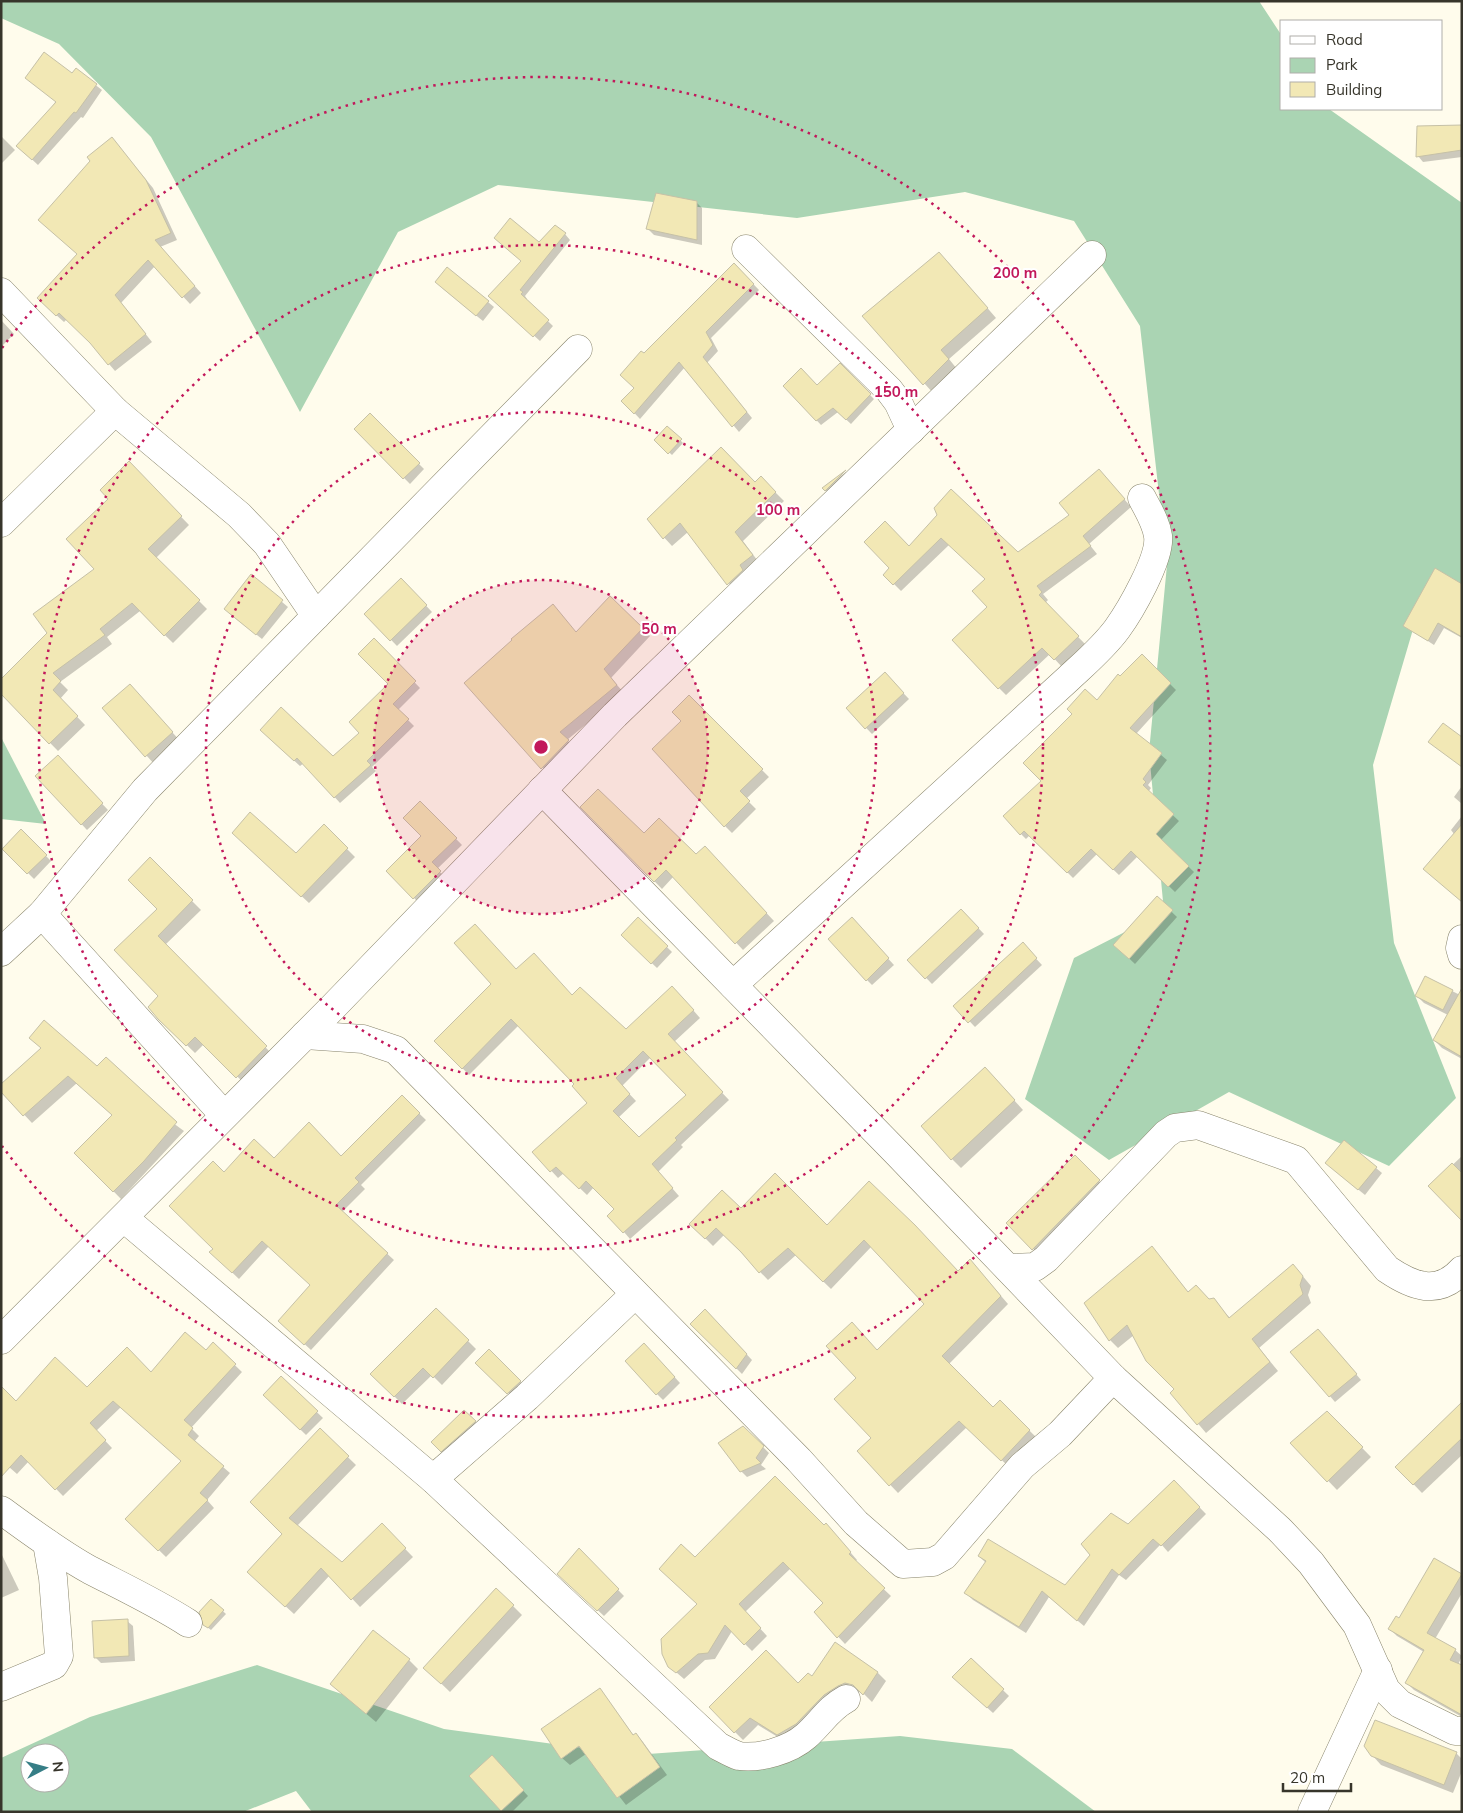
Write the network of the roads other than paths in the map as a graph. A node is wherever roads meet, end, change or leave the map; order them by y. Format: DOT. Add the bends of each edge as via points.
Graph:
graph roads {
  1 [pos="746,249"];
  2 [pos="1092,255"];
  3 [pos="1,292"];
  4 [pos="578,349"];
  5 [pos="116,411"];
  6 [pos="911,430"];
  7 [pos="1142,498"];
  8 [pos="1,523"];
  9 [pos="316,616"];
  10 [pos="542,790"];
  11 [pos="42,914"];
  12 [pos="1462,938"];
  13 [pos="1,952"];
  14 [pos="1462,955"];
  15 [pos="733,985"];
  16 [pos="305,1035"];
  17 [pos="224,1115"];
  18 [pos="124,1218"];
  19 [pos="1008,1268"];
  20 [pos="1462,1270"];
  21 [pos="635,1294"];
  22 [pos="1,1340"];
  23 [pos="1113,1378"];
  24 [pos="433,1479"];
  25 [pos="1,1510"];
  26 [pos="47,1543"];
  27 [pos="188,1623"];
  28 [pos="1378,1670"];
  29 [pos="1,1687"];
  30 [pos="846,1699"];
  31 [pos="1462,1731"];
  32 [pos="1312,1812"];
  1 -- 6 [label="street" via="889,390"];
  2 -- 6 [label="street"];
  3 -- 5 [label="street"];
  4 -- 9 [label="street"];
  5 -- 8 [label="street"];
  5 -- 9 [label="street" via="239,515 267,544"];
  6 -- 10 [label="street"];
  7 -- 15 [label="street" via="1154,521 1157,549 1149,572 1117,629 1069,678"];
  9 -- 11 [label="street" via="145,790"];
  10 -- 15 [label="street"];
  10 -- 16 [label="street"];
  11 -- 13 [label="street"];
  11 -- 17 [label="street"];
  12 -- 14 [label="street"];
  15 -- 19 [label="street"];
  16 -- 17 [label="street"];
  16 -- 21 [label="street" via="363,1039 396,1050"];
  17 -- 18 [label="street"];
  18 -- 22 [label="street"];
  18 -- 24 [label="street"];
  19 -- 20 [label="street" via="1035,1267 1046,1259 1166,1134 1175,1128 1198,1125 1296,1160 1387,1269 1402,1279 1415,1284 1439,1285 1454,1279"];
  19 -- 23 [label="street"];
  21 -- 23 [label="street" via="799,1460 856,1524 903,1564 933,1562 944,1556 1022,1466 1060,1434"];
  21 -- 24 [label="street" via="527,1398"];
  23 -- 28 [label="street" via="1280,1530 1311,1563 1357,1625"];
  24 -- 30 [label="street" via="718,1746 738,1756 762,1756 805,1737 835,1705"];
  25 -- 26 [label="street"];
  26 -- 27 [label="street"];
  26 -- 29 [label="street" via="53,1578 58,1656 54,1665"];
  28 -- 31 [label="street" via="1386,1690 1400,1704"];
  28 -- 32 [label="street"];
}
